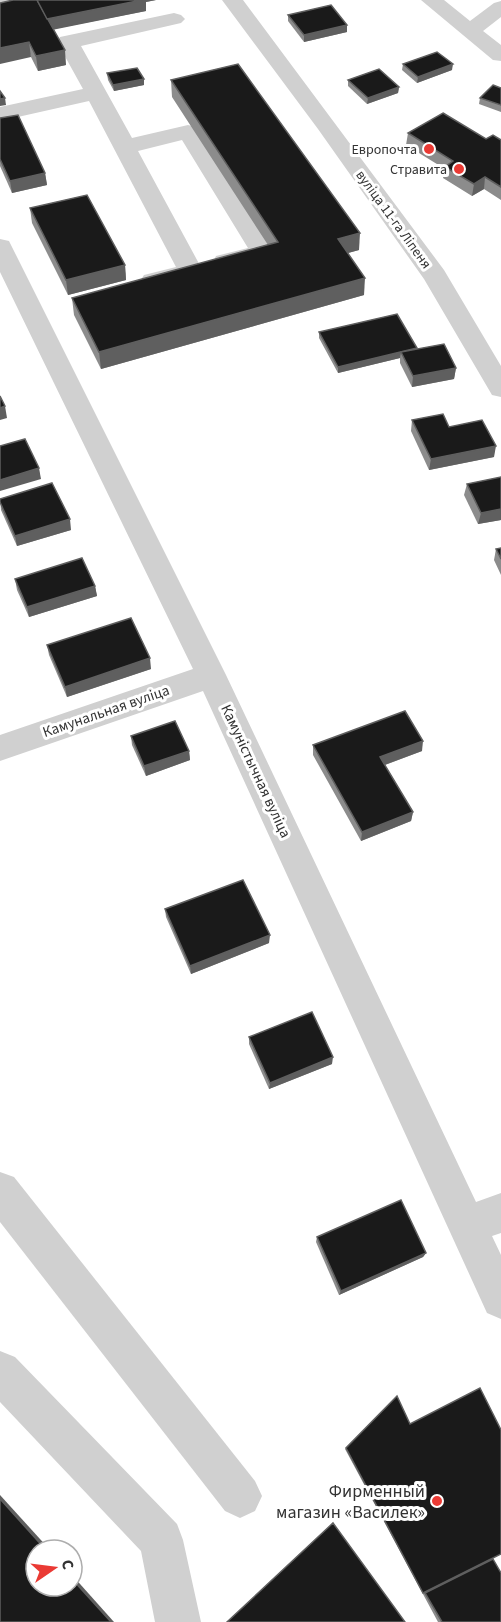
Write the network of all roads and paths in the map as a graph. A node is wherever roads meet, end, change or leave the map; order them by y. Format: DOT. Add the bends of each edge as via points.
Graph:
graph roads {
  1 [pos="9,0"];
  2 [pos="232,0"];
  3 [pos="431,0"];
  4 [pos="0,2"];
  5 [pos="501,7"];
  6 [pos="174,20"];
  7 [pos="470,32"];
  8 [pos="501,55"];
  9 [pos="96,93"];
  10 [pos="0,114"];
  11 [pos="124,147"];
  12 [pos="0,247"];
  13 [pos="191,271"];
  14 [pos="127,288"];
  15 [pos="501,388"];
  16 [pos="211,675"];
  17 [pos="0,748"];
  18 [pos="0,1191"];
  19 [pos="484,1219"];
  20 [pos="501,1299"];
  21 [pos="0,1372"];
  22 [pos="240,1496"];
  23 [pos="178,1622"];
  1 -- 4 [label="street"];
  2 -- 15 [label="street, вуліца 11-га Ліпеня" via="435,276"];
  3 -- 7 [label="street"];
  5 -- 7 [label="street"];
  6 -- 9 [label="street" via="68,42"];
  7 -- 8 [label="street"];
  9 -- 10 [label="street"];
  9 -- 11 [label="street"];
  11 -- 13 [label="street"];
  11 -- 13 [label="street" via="188,132 263,252"];
  12 -- 16 [label="street, Камуністычная вуліца"];
  13 -- 14 [label="street"];
  16 -- 17 [label="street, Камунальная вуліца"];
  16 -- 19 [label="street, Камуністычная вуліца"];
  18 -- 22 [label="street"];
  19 -- 20 [label="street, Камуністычная вуліца"];
  21 -- 23 [label="street" via="161,1540"];
}
